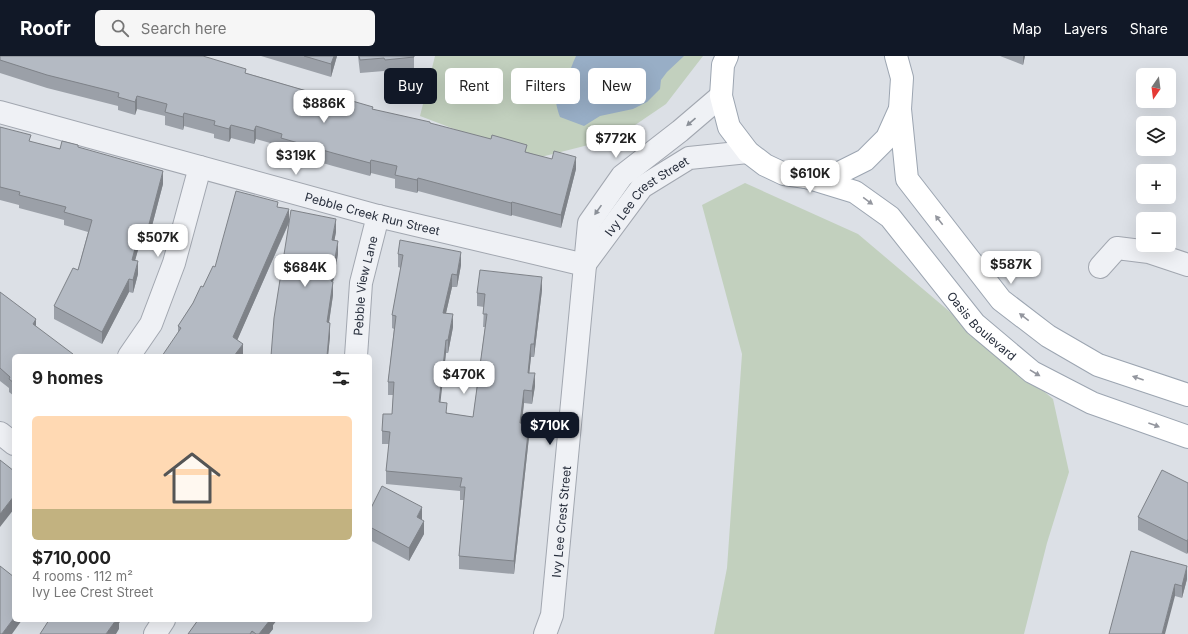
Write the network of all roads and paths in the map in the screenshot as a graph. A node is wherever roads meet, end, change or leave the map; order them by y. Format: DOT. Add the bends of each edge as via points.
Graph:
graph roads {
  1 [pos="727,56"];
  2 [pos="896,56"];
  3 [pos="721,96"];
  4 [pos="900,109"];
  5 [pos="0,112"];
  6 [pos="748,152"];
  7 [pos="200,167"];
  8 [pos="806,177"];
  9 [pos="378,216"];
  10 [pos="585,265"];
  11 [pos="1188,265"];
  12 [pos="1100,267"];
  13 [pos="130,354"];
  14 [pos="356,354"];
  15 [pos="1188,395"];
  16 [pos="0,433"];
  17 [pos="1188,437"];
  18 [pos="12,442"];
  19 [pos="163,622"];
  20 [pos="154,634"];
  21 [pos="545,634"];
  1 -- 3 [label="main road, Oasis Boulevard" via="723,65"];
  2 -- 4 [label="main road, Oasis Boulevard" via="902,78"];
  3 -- 6 [label="main road, Oasis Boulevard" via="729,126"];
  3 -- 10 [label="street, Ivy Lee Crest Street, one-way" via="622,176 589,223"];
  4 -- 8 [label="main road, Oasis Boulevard" via="887,138 865,160 837,174"];
  15 -- 4 [label="main road, Oasis Boulevard, one-way" via="1098,365 1048,336 1001,300 906,179"];
  5 -- 7 [label="street, Pebble Creek Run Street"];
  6 -- 8 [label="main road, Oasis Boulevard" via="765,165 784,174"];
  6 -- 10 [label="street, Ivy Lee Crest Street" via="689,158 642,187"];
  7 -- 9 [label="street, Pebble Creek Run Street"];
  7 -- 13 [label="street" via="174,263 151,324"];
  8 -- 17 [label="main road, Oasis Boulevard, one-way" via="855,192 890,217 975,324 1032,372 1092,403"];
  9 -- 10 [label="street, Pebble Creek Run Street"];
  9 -- 14 [label="street, Pebble View Lane" via="361,283"];
  10 -- 21 [label="street, Ivy Lee Crest Street" via="552,615"];
  11 -- 12 [label="street" via="1149,252 1117,248"];
  16 -- 18 [label="street"];
  19 -- 20 [label="street"];
}
